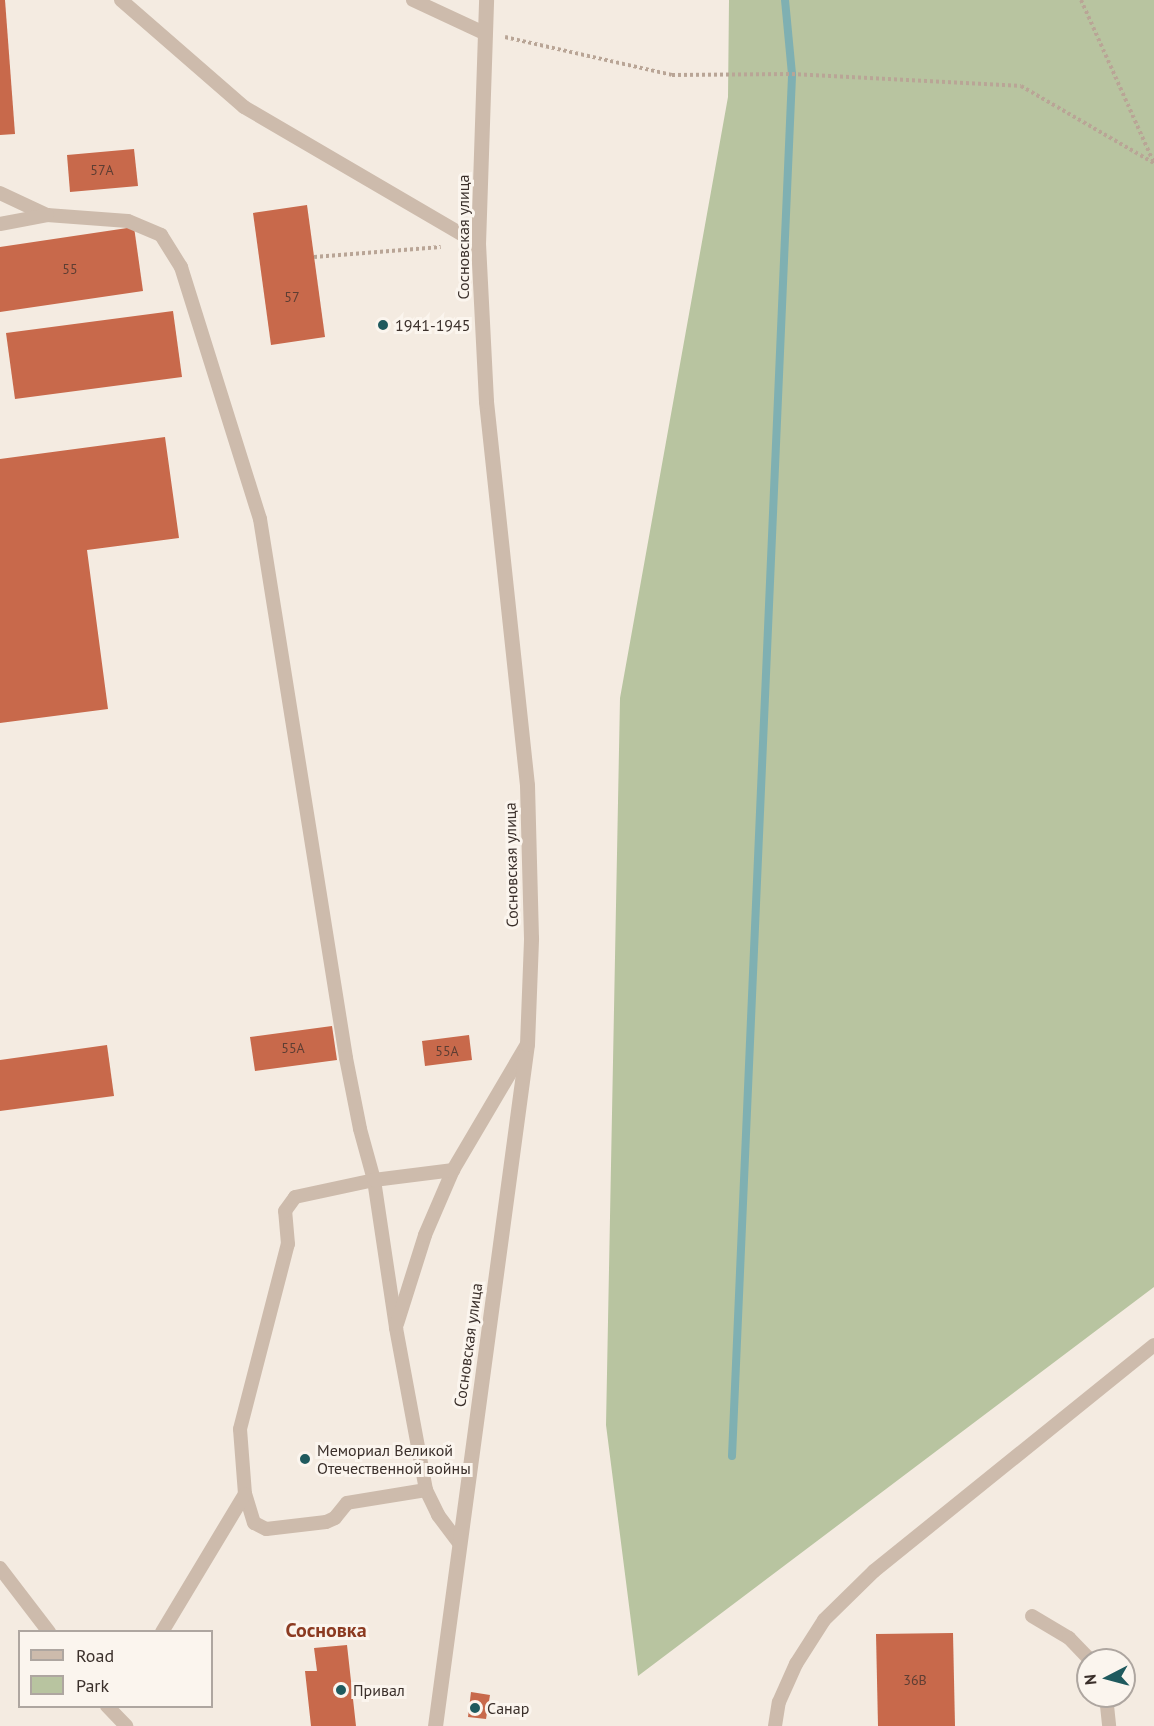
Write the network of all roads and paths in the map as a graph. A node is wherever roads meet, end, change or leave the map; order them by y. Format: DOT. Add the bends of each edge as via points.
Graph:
graph roads {
  1 [pos="121,0"];
  2 [pos="413,0"];
  3 [pos="486,0"];
  4 [pos="1081,0"];
  5 [pos="484,33"];
  6 [pos="1154,163"];
  7 [pos="0,193"];
  8 [pos="47,215"];
  9 [pos="0,224"];
  10 [pos="478,244"];
  11 [pos="314,257"];
  12 [pos="527,1044"];
  13 [pos="453,1170"];
  14 [pos="374,1180"];
  15 [pos="396,1328"];
  16 [pos="1154,1345"];
  17 [pos="426,1490"];
  18 [pos="245,1494"];
  19 [pos="459,1543"];
  20 [pos="0,1568"];
  21 [pos="1032,1617"];
  22 [pos="47,1630"];
  23 [pos="163,1630"];
  24 [pos="1079,1648"];
  25 [pos="1107,1708"];
  26 [pos="112,1713"];
  27 [pos="126,1726"];
  28 [pos="435,1726"];
  29 [pos="775,1726"];
  30 [pos="1109,1726"];
  1 -- 10 [label="lane" via="244,107"];
  2 -- 5 [label="lane"];
  3 -- 5 [label="street, Сосновская улица"];
  4 -- 6 [label="path"];
  5 -- 6 [label="path" via="672,75 792,74 1021,86"];
  5 -- 10 [label="street, Сосновская улица"];
  7 -- 8 [label="lane"];
  8 -- 9 [label="lane"];
  8 -- 14 [label="lane" via="128,221 161,235 181,267 260,519 346,1058"];
  10 -- 11 [label="path"];
  10 -- 12 [label="street, Сосновская улица" via="486,401 527,785 531,939"];
  12 -- 13 [label="lane"];
  12 -- 19 [label="street, Сосновская улица"];
  13 -- 14 [label="lane"];
  13 -- 15 [label="lane" via="424,1235"];
  14 -- 15 [label="lane"];
  14 -- 18 [label="lane" via="295,1197 285,1211 288,1244 240,1429"];
  15 -- 17 [label="lane"];
  16 -- 29 [label="lane" via="874,1571 824,1620 796,1664 779,1702"];
  17 -- 18 [label="lane" via="347,1503 335,1518 326,1522 266,1529 254,1523"];
  17 -- 19 [label="lane" via="438,1515"];
  18 -- 23 [label="lane"];
  19 -- 28 [label="street, Сосновская улица"];
  20 -- 22 [label="lane"];
  21 -- 24 [label="lane" via="1069,1638"];
  25 -- 30 [label="lane"];
  26 -- 27 [label="lane"];
}
